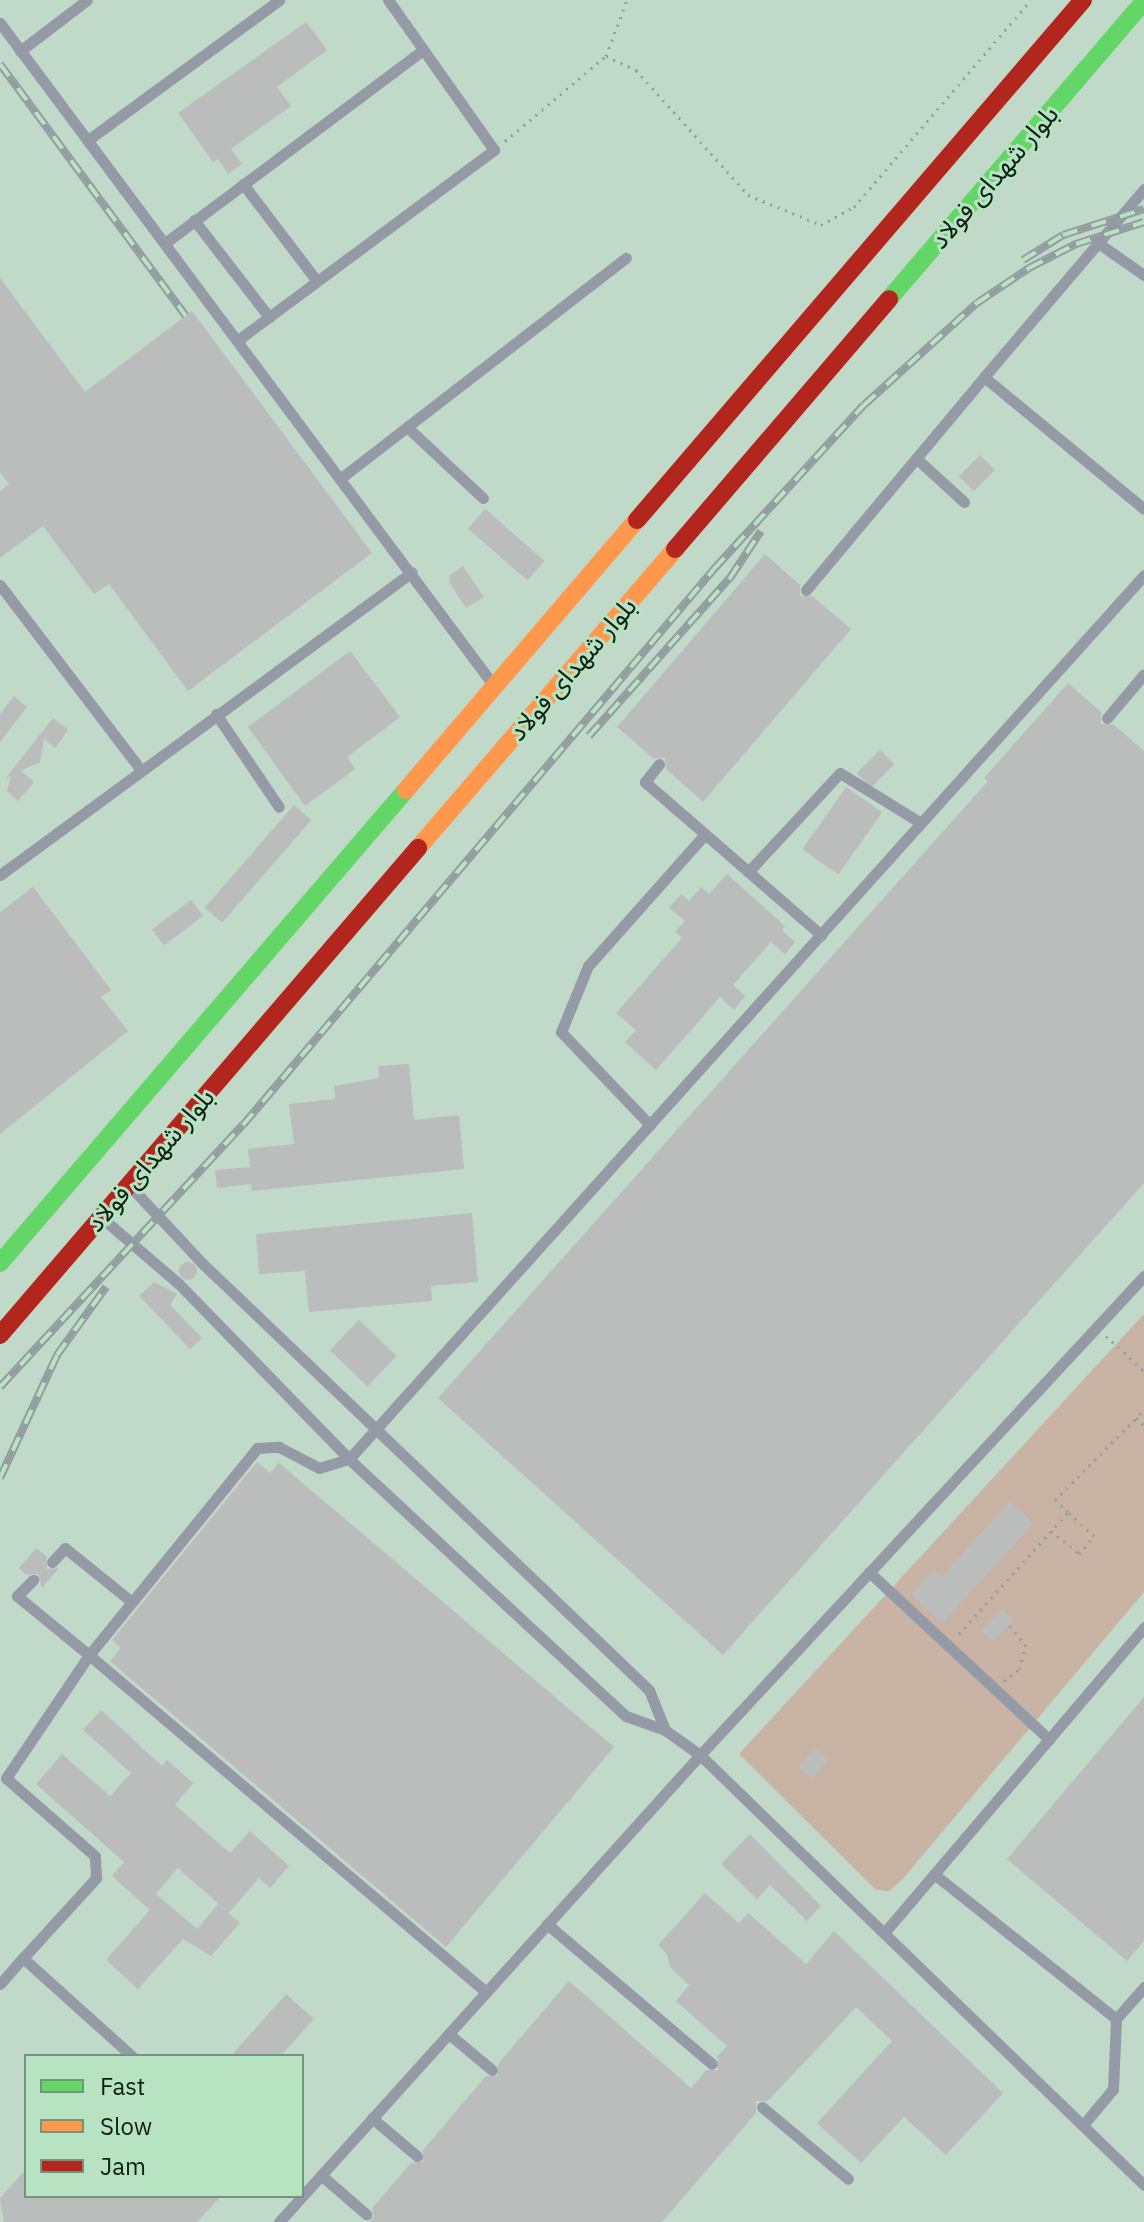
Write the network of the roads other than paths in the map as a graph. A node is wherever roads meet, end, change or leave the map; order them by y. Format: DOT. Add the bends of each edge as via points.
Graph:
graph roads {
  1 [pos="87,0"];
  2 [pos="279,0"];
  3 [pos="388,0"];
  4 [pos="1083,0"];
  5 [pos="1144,2"];
  6 [pos="0,23"];
  7 [pos="423,50"];
  8 [pos="20,51"];
  9 [pos="88,140"];
  10 [pos="243,184"];
  11 [pos="1144,189"];
  12 [pos="194,220"];
  13 [pos="165,243"];
  14 [pos="1098,243"];
  15 [pos="626,258"];
  16 [pos="1144,275"];
  17 [pos="317,281"];
  18 [pos="269,317"];
  19 [pos="238,340"];
  20 [pos="984,377"];
  21 [pos="407,427"];
  22 [pos="916,458"];
  23 [pos="341,478"];
  24 [pos="483,498"];
  25 [pos="964,502"];
  26 [pos="1144,509"];
  27 [pos="412,572"];
  28 [pos="1144,575"];
  29 [pos="0,585"];
  30 [pos="806,590"];
  31 [pos="1144,674"];
  32 [pos="494,687"];
  33 [pos="216,714"];
  34 [pos="1107,718"];
  35 [pos="659,764"];
  36 [pos="140,769"];
  37 [pos="279,807"];
  38 [pos="921,823"];
  39 [pos="705,834"];
  40 [pos="748,872"];
  41 [pos="0,875"];
  42 [pos="821,935"];
  43 [pos="650,1125"];
  44 [pos="112,1169"];
  45 [pos="83,1202"];
  46 [pos="3,1252"];
  47 [pos="1144,1276"];
  48 [pos="0,1335"];
  49 [pos="376,1429"];
  50 [pos="349,1459"];
  51 [pos="52,1562"];
  52 [pos="869,1572"];
  53 [pos="33,1580"];
  54 [pos="132,1602"];
  55 [pos="1144,1627"];
  56 [pos="89,1655"];
  57 [pos="665,1730"];
  58 [pos="1049,1739"];
  59 [pos="700,1755"];
  60 [pos="934,1874"];
  61 [pos="547,1924"];
  62 [pos="884,1933"];
  63 [pos="23,1958"];
  64 [pos="0,1984"];
  65 [pos="1144,1987"];
  66 [pos="486,1992"];
  67 [pos="1116,2019"];
  68 [pos="449,2034"];
  69 [pos="130,2054"];
  70 [pos="712,2064"];
  71 [pos="492,2070"];
  72 [pos="762,2107"];
  73 [pos="372,2118"];
  74 [pos="1083,2125"];
  75 [pos="417,2156"];
  76 [pos="321,2175"];
  77 [pos="848,2179"];
  78 [pos="1144,2185"];
  79 [pos="304,2189"];
  80 [pos="291,2200"];
  81 [pos="366,2214"];
  82 [pos="279,2222"];
  1 -- 8 [label="lane"];
  2 -- 9 [label="lane"];
  3 -- 7 [label="lane"];
  4 -- 32 [label="street, بلوار شهدای فولاد"];
  5 -- 44 [label="street, بلوار شهدای فولاد"];
  6 -- 8 [label="lane"];
  7 -- 10 [label="lane"];
  7 -- 17 [label="lane" via="494,150"];
  8 -- 9 [label="lane"];
  9 -- 13 [label="lane"];
  10 -- 12 [label="lane"];
  10 -- 17 [label="lane"];
  11 -- 14 [label="lane"];
  12 -- 13 [label="lane"];
  12 -- 18 [label="lane"];
  13 -- 19 [label="lane"];
  14 -- 16 [label="lane"];
  14 -- 20 [label="lane"];
  15 -- 21 [label="lane"];
  17 -- 18 [label="lane"];
  18 -- 19 [label="lane"];
  19 -- 23 [label="lane"];
  20 -- 22 [label="lane"];
  20 -- 26 [label="lane"];
  21 -- 23 [label="lane"];
  21 -- 24 [label="lane"];
  22 -- 25 [label="lane"];
  22 -- 30 [label="lane"];
  23 -- 27 [label="lane"];
  27 -- 32 [label="lane"];
  27 -- 33 [label="lane"];
  28 -- 38 [label="lane"];
  29 -- 36 [label="lane"];
  31 -- 34 [label="lane"];
  32 -- 44 [label="street, بلوار شهدای فولاد"];
  33 -- 36 [label="lane"];
  33 -- 37 [label="lane"];
  35 -- 39 [label="lane" via="645,782"];
  36 -- 41 [label="lane"];
  38 -- 40 [label="lane" via="840,773"];
  38 -- 42 [label="lane"];
  39 -- 40 [label="lane"];
  39 -- 43 [label="lane" via="588,966 561,1032"];
  40 -- 42 [label="lane"];
  42 -- 43 [label="lane"];
  43 -- 49 [label="lane"];
  44 -- 45 [label="street, بلوار شهدای فولاد"];
  44 -- 45 [label="street, بلوار شهدای فولاد"];
  44 -- 49 [label="lane"];
  45 -- 46 [label="street, بلوار شهدای فولاد"];
  45 -- 48 [label="street, بلوار شهدای فولاد"];
  45 -- 50 [label="lane" via="179,1284"];
  47 -- 52 [label="lane"];
  49 -- 50 [label="lane"];
  49 -- 57 [label="lane" via="649,1690"];
  50 -- 54 [label="lane" via="319,1468 279,1447 257,1448"];
  50 -- 57 [label="lane" via="626,1716"];
  51 -- 54 [label="lane" via="65,1548"];
  52 -- 58 [label="lane"];
  52 -- 59 [label="lane"];
  53 -- 56 [label="lane" via="17,1596"];
  54 -- 56 [label="lane"];
  55 -- 58 [label="lane"];
  56 -- 63 [label="lane" via="6,1778 95,1856 96,1878"];
  56 -- 66 [label="lane"];
  57 -- 59 [label="lane"];
  58 -- 60 [label="lane"];
  59 -- 61 [label="lane"];
  59 -- 62 [label="lane"];
  60 -- 62 [label="lane"];
  60 -- 67 [label="lane"];
  61 -- 66 [label="lane"];
  61 -- 70 [label="lane"];
  62 -- 74 [label="lane"];
  63 -- 64 [label="lane"];
  63 -- 69 [label="lane"];
  65 -- 67 [label="lane"];
  66 -- 68 [label="lane"];
  67 -- 74 [label="lane" via="1113,2089"];
  68 -- 71 [label="lane"];
  68 -- 73 [label="lane"];
  72 -- 77 [label="lane"];
  73 -- 75 [label="lane"];
  73 -- 76 [label="lane"];
  74 -- 78 [label="lane"];
  76 -- 79 [label="lane"];
  76 -- 81 [label="lane"];
  80 -- 82 [label="lane"];
}
